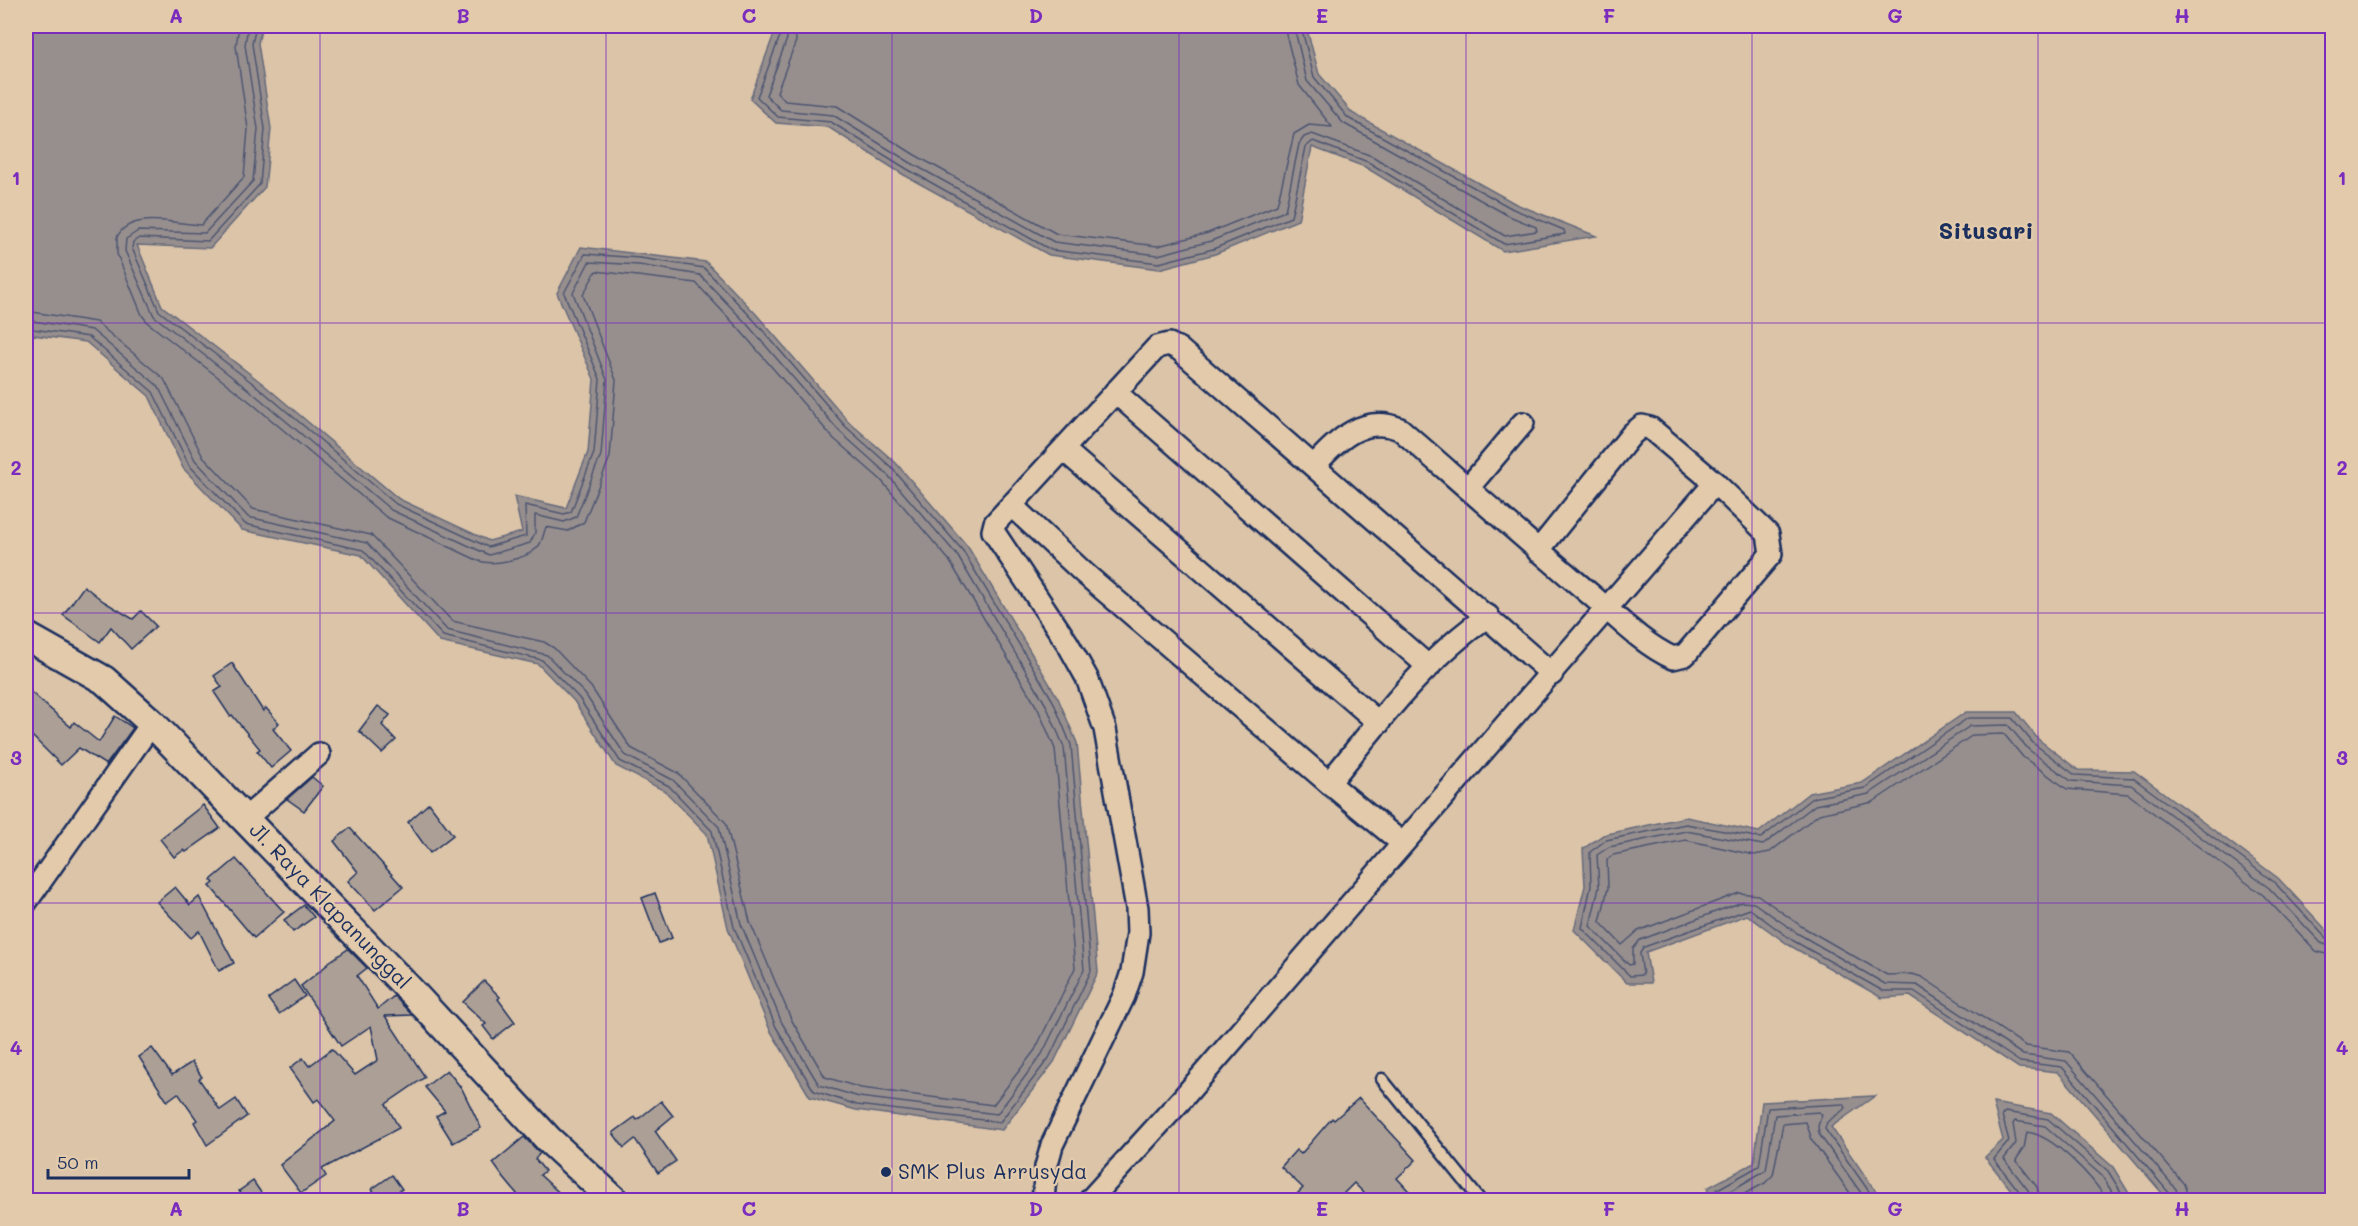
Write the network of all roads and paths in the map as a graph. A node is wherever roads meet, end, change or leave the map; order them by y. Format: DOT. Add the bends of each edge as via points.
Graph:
graph roads {
  1 [pos="1115,392"];
  2 [pos="1523,423"];
  3 [pos="1064,450"];
  4 [pos="1314,466"];
  5 [pos="1715,483"];
  6 [pos="1468,488"];
  7 [pos="1012,506"];
  8 [pos="1538,550"];
  9 [pos="1606,608"];
  10 [pos="1488,616"];
  11 [pos="26,636"];
  12 [pos="1429,667"];
  13 [pos="1552,674"];
  14 [pos="152,723"];
  15 [pos="1379,723"];
  16 [pos="319,754"];
  17 [pos="1329,783"];
  18 [pos="246,818"];
  19 [pos="1402,843"];
  20 [pos="28,900"];
  21 [pos="26,920"];
  22 [pos="1382,1079"];
  23 [pos="614,1200"];
  24 [pos="1043,1200"];
  25 [pos="1090,1200"];
  26 [pos="1480,1200"];
  1 -- 3 [label="street"];
  1 -- 4 [label="street" via="1157,347 1169,344"];
  1 -- 12 [label="street"];
  2 -- 6 [label="street"];
  3 -- 7 [label="street"];
  3 -- 15 [label="street"];
  4 -- 6 [label="street" via="1334,443 1351,432 1384,422 1400,429"];
  4 -- 10 [label="street"];
  5 -- 8 [label="street" via="1650,428 1641,426"];
  5 -- 9 [label="street"];
  5 -- 9 [label="street" via="1768,534 1771,554 1685,655 1673,658 1664,654"];
  6 -- 8 [label="street"];
  7 -- 17 [label="street" via="1084,573"];
  7 -- 24 [label="street" via="995,523 994,535 1087,678 1105,729 1137,908 1132,972 1052,1145"];
  8 -- 9 [label="street"];
  9 -- 13 [label="street"];
  10 -- 12 [label="street" via="1446,648"];
  10 -- 13 [label="street"];
  11 -- 14 [label="street, Jl. Raya Klapanunggal" via="104,680"];
  12 -- 15 [label="street"];
  13 -- 19 [label="street"];
  14 -- 18 [label="street, Jl. Raya Klapanunggal"];
  14 -- 20 [label="street"];
  15 -- 17 [label="street"];
  16 -- 18 [label="street"];
  17 -- 19 [label="street"];
  18 -- 23 [label="street, Jl. Raya Klapanunggal" via="548,1139"];
  19 -- 25 [label="street"];
  20 -- 21 [label="street"];
  22 -- 26 [label="lane"];
}
